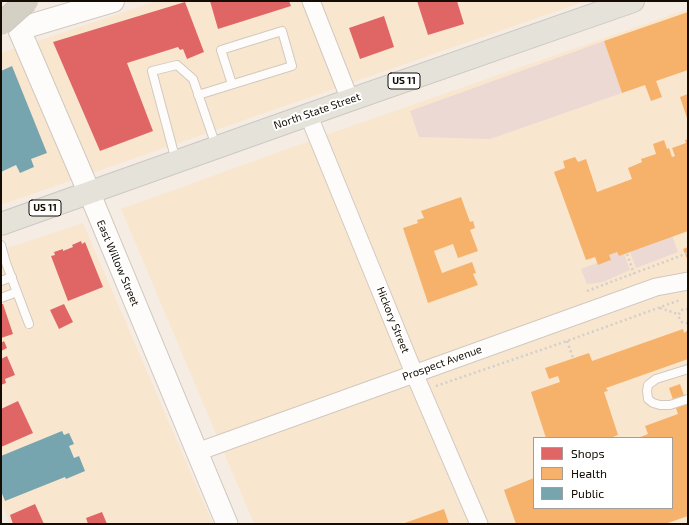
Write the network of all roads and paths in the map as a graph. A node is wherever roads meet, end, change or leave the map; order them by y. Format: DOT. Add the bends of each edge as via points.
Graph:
graph roads {
  1 [pos="9,1"];
  2 [pos="27,1"];
  3 [pos="113,1"];
  4 [pos="311,1"];
  5 [pos="633,1"];
  6 [pos="609,5"];
  7 [pos="10,26"];
  8 [pos="232,84"];
  9 [pos="198,95"];
  10 [pos="350,100"];
  11 [pos="308,114"];
  12 [pos="216,147"];
  13 [pos="176,161"];
  14 [pos="89,192"];
  15 [pos="1,224"];
  16 [pos="1,245"];
  17 [pos="688,253"];
  18 [pos="627,254"];
  19 [pos="4,264"];
  20 [pos="634,274"];
  21 [pos="12,277"];
  22 [pos="1,281"];
  23 [pos="688,281"];
  24 [pos="587,291"];
  25 [pos="18,292"];
  26 [pos="1,298"];
  27 [pos="685,298"];
  28 [pos="659,307"];
  29 [pos="688,309"];
  30 [pos="678,314"];
  31 [pos="688,323"];
  32 [pos="29,324"];
  33 [pos="567,341"];
  34 [pos="573,358"];
  35 [pos="688,369"];
  36 [pos="414,373"];
  37 [pos="422,391"];
  38 [pos="688,398"];
  39 [pos="197,452"];
  40 [pos="227,524"];
  41 [pos="479,524"];
  1 -- 7 [label="street, East Willow Street"];
  2 -- 7 [label="highway, bridge"];
  3 -- 7 [label="main road"];
  4 -- 10 [label="street"];
  5 -- 6 [label="main road, North State Street / US 11"];
  6 -- 10 [label="main road, North State Street / US 11"];
  7 -- 14 [label="main road, East Willow Street"];
  8 -- 8 [label="lane" via="292,66 282,31 221,50"];
  8 -- 9 [label="lane"];
  9 -- 12 [label="lane"];
  9 -- 13 [label="lane" via="193,79 177,65 152,71"];
  10 -- 11 [label="main road, North State Street / US 11"];
  11 -- 12 [label="main road, North State Street / US 11"];
  11 -- 36 [label="street, Hickory Street"];
  12 -- 13 [label="main road, North State Street / US 11"];
  13 -- 14 [label="main road, North State Street / US 11"];
  14 -- 15 [label="main road, North State Street / US 11"];
  14 -- 39 [label="street, East Willow Street"];
  16 -- 19 [label="lane"];
  17 -- 20 [label="path"];
  18 -- 20 [label="path"];
  19 -- 21 [label="lane"];
  20 -- 24 [label="path"];
  21 -- 22 [label="lane"];
  21 -- 25 [label="lane"];
  23 -- 36 [label="street, Prospect Avenue" via="652,288"];
  25 -- 26 [label="lane"];
  25 -- 32 [label="lane"];
  27 -- 28 [label="path"];
  28 -- 30 [label="path"];
  28 -- 33 [label="path"];
  29 -- 30 [label="path" via="681,310"];
  30 -- 31 [label="path" via="680,320"];
  33 -- 34 [label="path"];
  33 -- 37 [label="path"];
  35 -- 38 [label="lane" via="656,379 648,385 647,391 648,398 660,405 670,405"];
  36 -- 37 [label="street, Hickory Street"];
  36 -- 39 [label="street, Prospect Avenue"];
  37 -- 41 [label="street, Hickory Street"];
  39 -- 40 [label="street, East Willow Street"];
}
